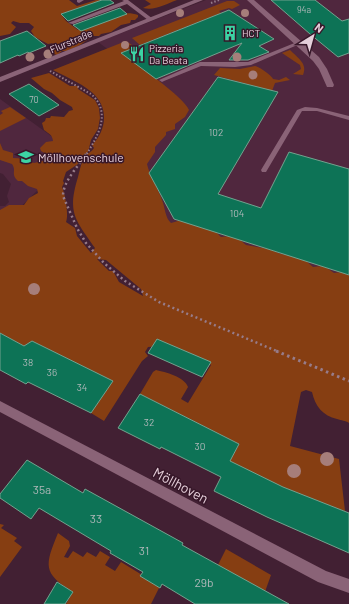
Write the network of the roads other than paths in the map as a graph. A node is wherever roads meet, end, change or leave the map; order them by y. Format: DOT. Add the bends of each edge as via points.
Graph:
graph roads {
  1 [pos="200,0"];
  2 [pos="250,0"];
  3 [pos="126,1"];
  4 [pos="150,19"];
  5 [pos="71,23"];
  6 [pos="299,43"];
  7 [pos="0,80"];
  8 [pos="162,80"];
  9 [pos="330,85"];
  10 [pos="349,118"];
  11 [pos="264,170"];
  12 [pos="0,406"];
  13 [pos="349,586"];
  1 -- 4 [label="street, Flurstraße"];
  2 -- 6 [label="street"];
  3 -- 4 [label="lane"];
  3 -- 5 [label="lane"];
  4 -- 7 [label="street, Flurstraße"];
  6 -- 8 [label="lane" via="249,64 200,64"];
  6 -- 9 [label="street" via="320,64"];
  10 -- 11 [label="lane" via="311,108 300,110"];
  12 -- 13 [label="street, Möllhoven" via="323,577"];
}
